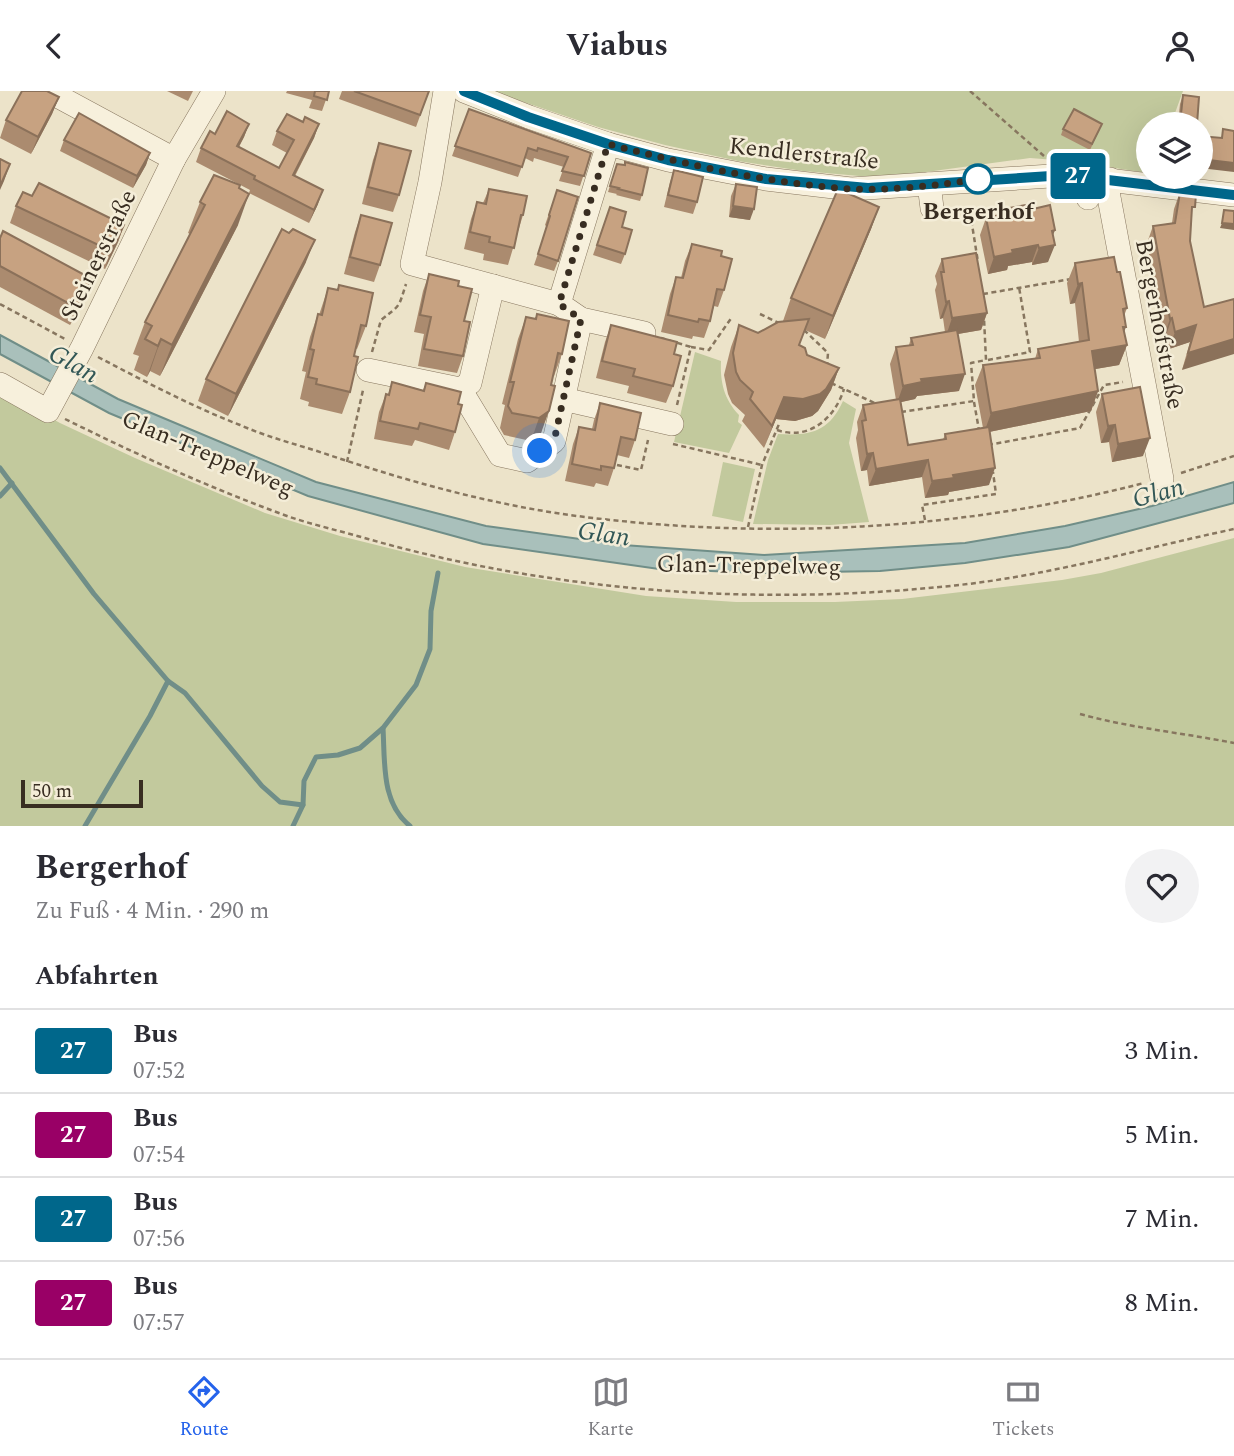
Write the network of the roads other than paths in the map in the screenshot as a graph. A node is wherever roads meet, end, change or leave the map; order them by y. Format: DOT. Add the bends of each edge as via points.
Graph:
graph roads {
  1 [pos="48,91"];
  2 [pos="214,91"];
  3 [pos="444,91"];
  4 [pos="464,91"];
  5 [pos="608,144"];
  6 [pos="174,159"];
  7 [pos="929,184"];
  8 [pos="1095,185"];
  9 [pos="1234,195"];
  10 [pos="932,208"];
  11 [pos="493,286"];
  12 [pos="559,304"];
  13 [pos="581,319"];
  14 [pos="644,333"];
  15 [pos="368,370"];
  16 [pos="0,384"];
  17 [pos="460,389"];
  18 [pos="563,399"];
  19 [pos="666,429"];
  20 [pos="1162,479"];
  1 -- 6 [label="street"];
  2 -- 6 [label="street, Steinerstraße"];
  3 -- 11 [label="street" via="412,264"];
  4 -- 5 [label="street, Kendlerstraße"];
  5 -- 7 [label="street, Kendlerstraße" via="766,179 851,189"];
  5 -- 12 [label="street"];
  6 -- 16 [label="street, Steinerstraße" via="49,408"];
  7 -- 8 [label="street, Kendlerstraße" via="1030,176"];
  7 -- 10 [label="street"];
  8 -- 9 [label="street, Kendlerstraße"];
  8 -- 20 [label="street, Bergerhofstraße" via="1108,192"];
  11 -- 12 [label="street"];
  11 -- 17 [label="street" via="470,383"];
  12 -- 13 [label="street"];
  13 -- 14 [label="street"];
  13 -- 18 [label="street"];
  15 -- 17 [label="street"];
  17 -- 18 [label="street" via="500,454 527,461 554,441"];
  18 -- 19 [label="street"];
}
